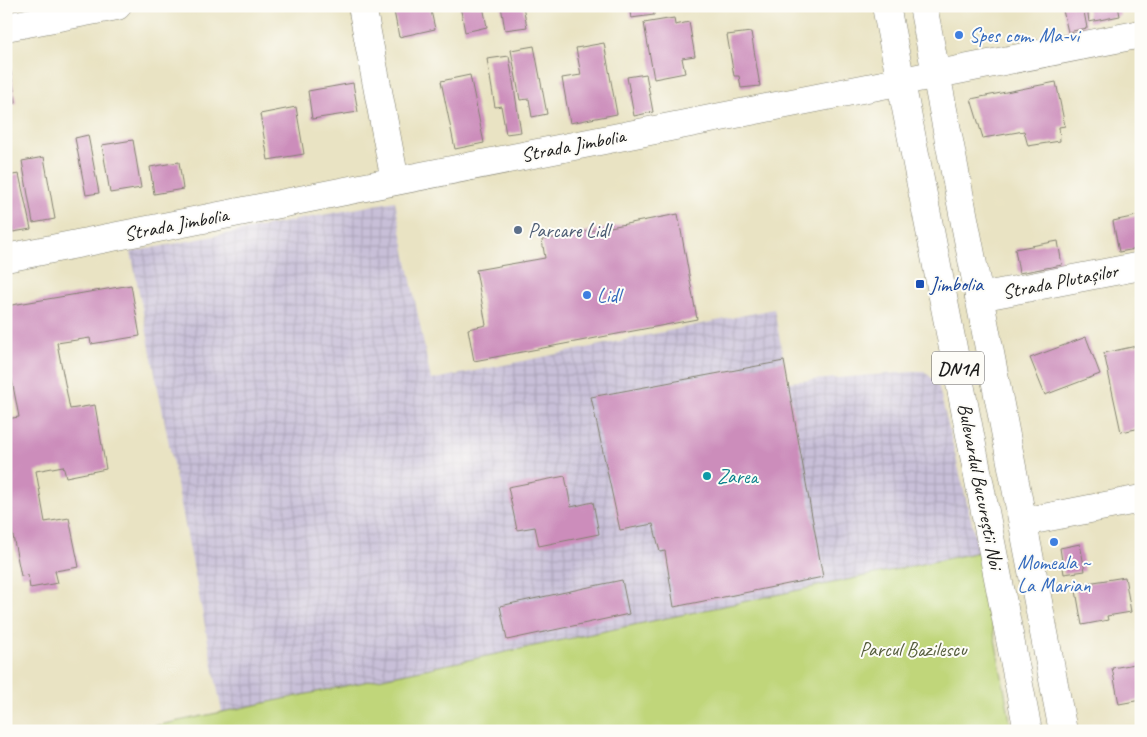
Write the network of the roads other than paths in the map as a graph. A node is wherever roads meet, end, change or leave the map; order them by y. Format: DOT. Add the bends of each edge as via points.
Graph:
graph roads {
  1 [pos="117,6"];
  2 [pos="362,6"];
  3 [pos="886,6"];
  4 [pos="923,6"];
  5 [pos="6,27"];
  6 [pos="1141,34"];
  7 [pos="936,74"];
  8 [pos="901,82"];
  9 [pos="395,181"];
  10 [pos="6,258"];
  11 [pos="1141,266"];
  12 [pos="979,297"];
  13 [pos="1141,499"];
  14 [pos="1023,522"];
  15 [pos="1028,731"];
  16 [pos="1063,731"];
  1 -- 5 [label="street"];
  2 -- 9 [label="street"];
  3 -- 8 [label="street, Bulevardul Bucureștii Noi / DN1A"];
  4 -- 7 [label="street, Bulevardul Bucureștii Noi / DN1A"];
  6 -- 7 [label="street, Strada Jimbolia"];
  7 -- 8 [label="street, Strada Jimbolia"];
  7 -- 12 [label="street, Bulevardul Bucureștii Noi / DN1A"];
  8 -- 9 [label="street, Strada Jimbolia"];
  8 -- 15 [label="street, Bulevardul Bucureștii Noi / DN1A"];
  9 -- 10 [label="street, Strada Jimbolia"];
  11 -- 12 [label="street, Strada Plutașilor"];
  12 -- 14 [label="street, Bulevardul Bucureștii Noi / DN1A"];
  13 -- 14 [label="street"];
  14 -- 16 [label="street, Bulevardul Bucureștii Noi / DN1A"];
}
